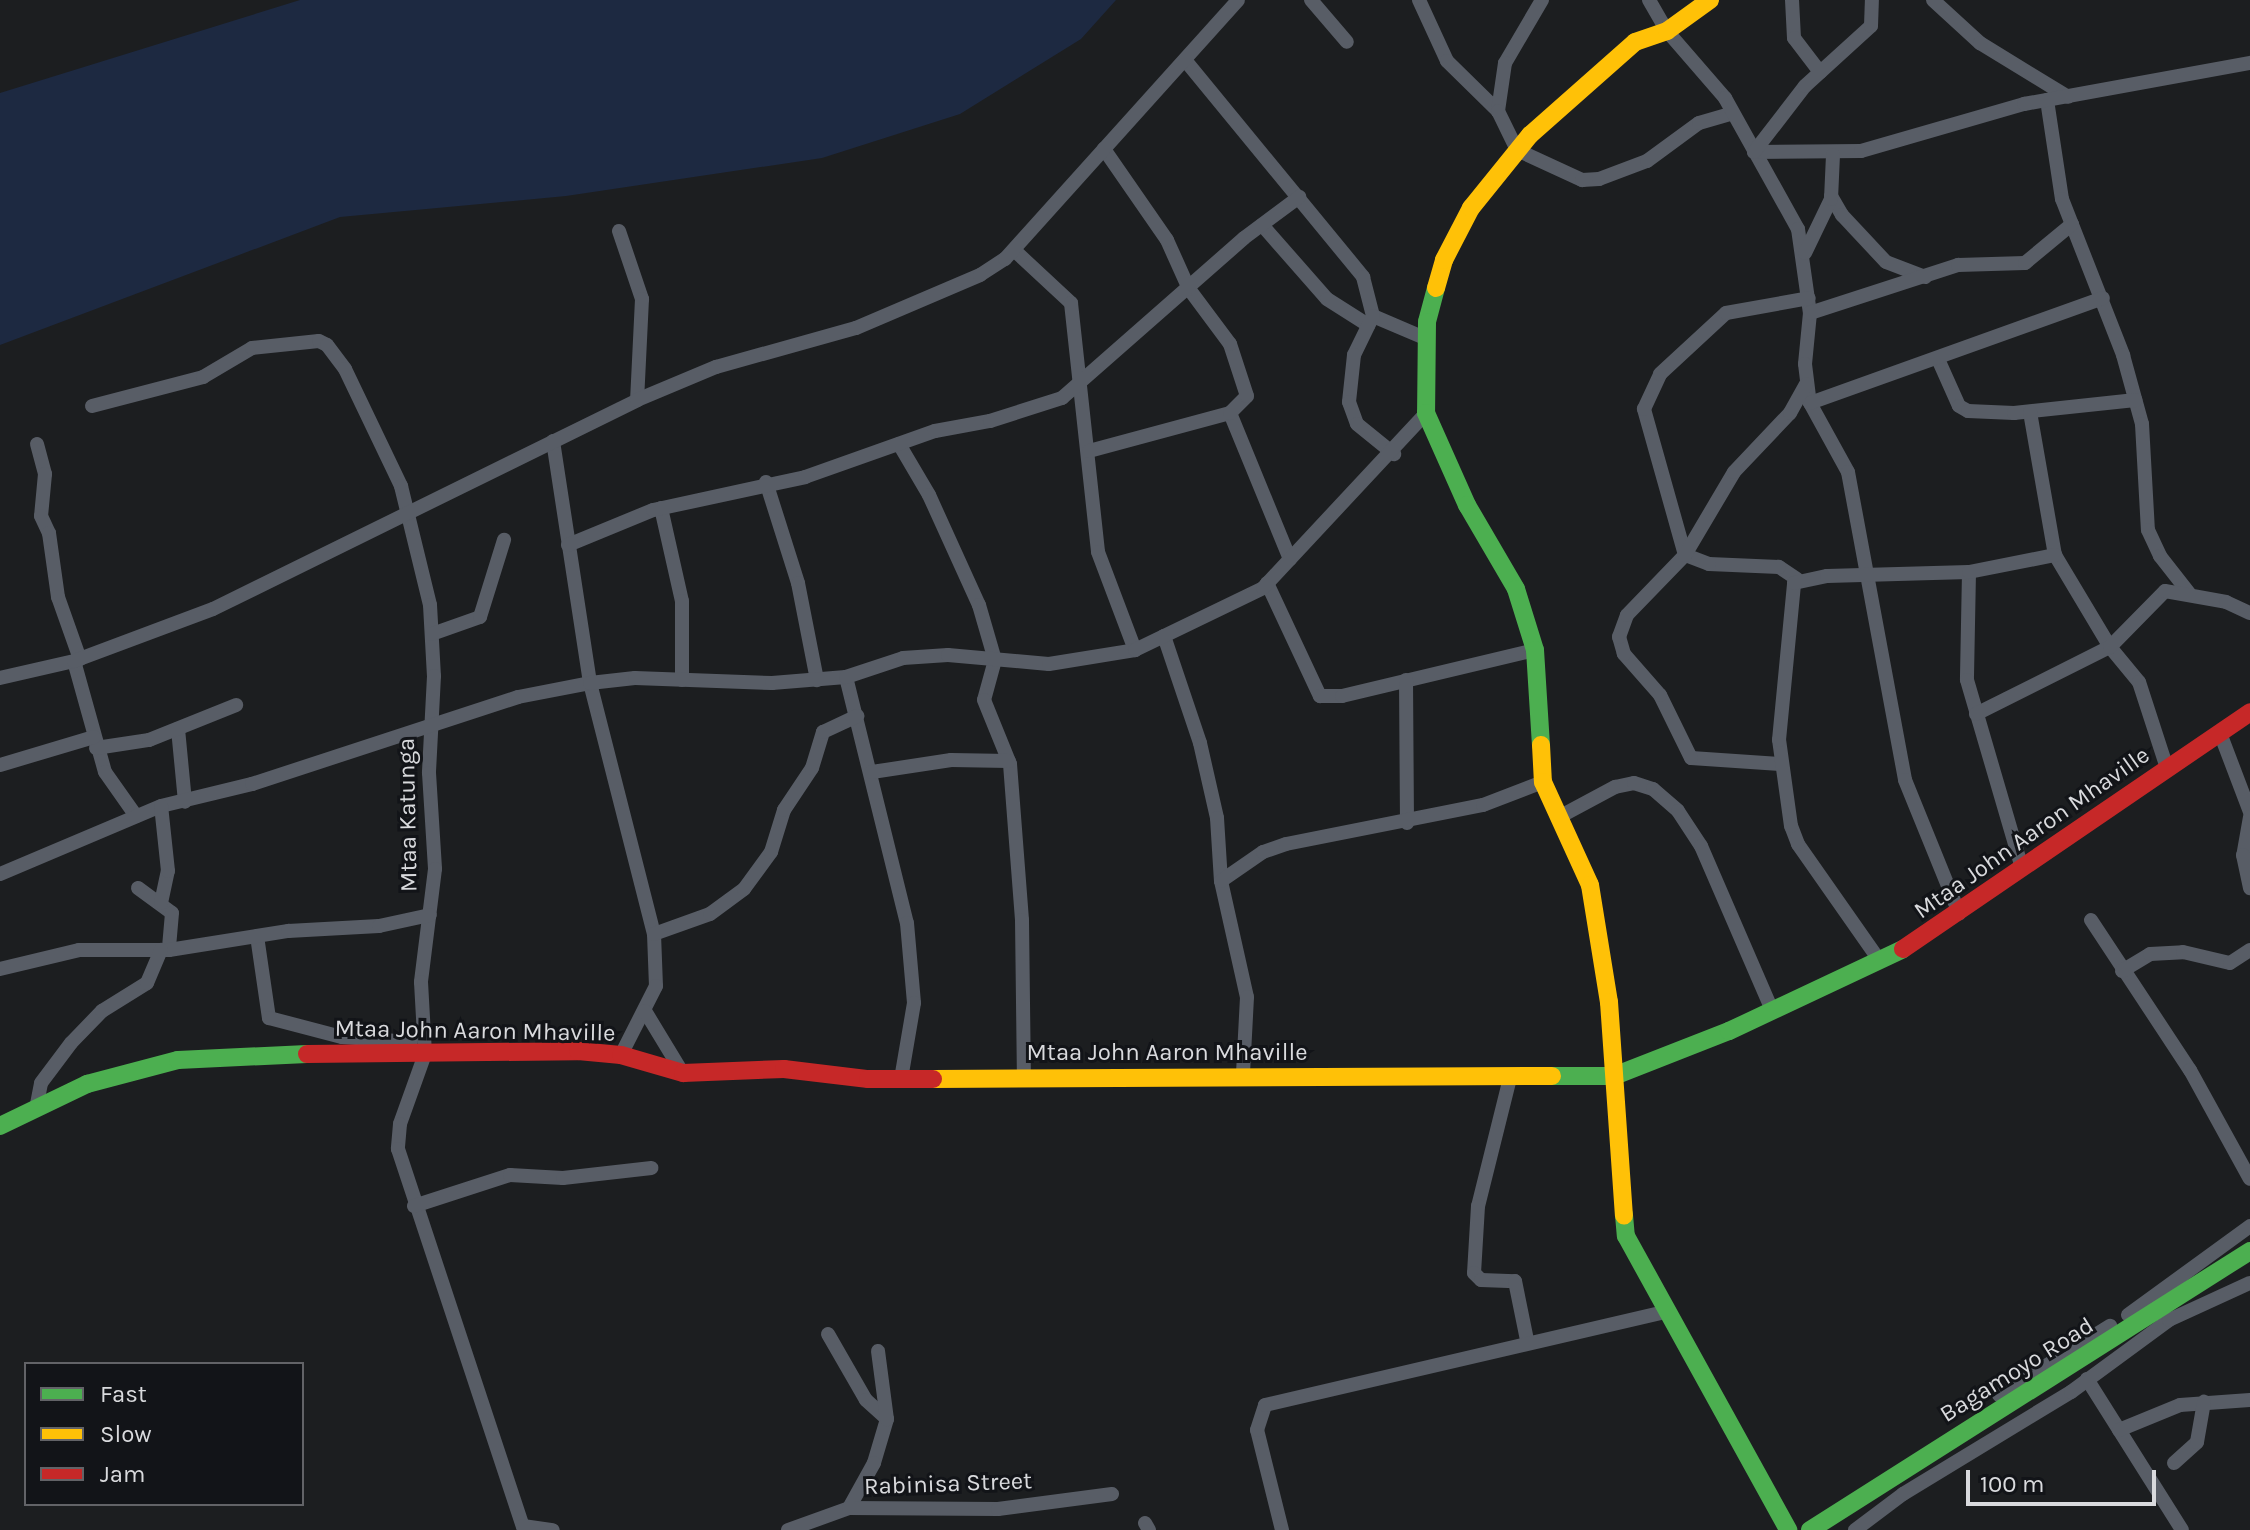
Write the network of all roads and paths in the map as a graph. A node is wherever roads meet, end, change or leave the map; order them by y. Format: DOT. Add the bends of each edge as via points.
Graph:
graph roads {
  1 [pos="1238,0"];
  2 [pos="1311,0"];
  3 [pos="1419,0"];
  4 [pos="1542,0"];
  5 [pos="1649,0"];
  6 [pos="1710,0"];
  7 [pos="1872,0"];
  8 [pos="1933,0"];
  9 [pos="1791,1"];
  10 [pos="1667,31"];
  11 [pos="1347,42"];
  12 [pos="1185,60"];
  13 [pos="2250,63"];
  14 [pos="1820,72"];
  15 [pos="2068,97"];
  16 [pos="2047,100"];
  17 [pos="1498,111"];
  18 [pos="1733,113"];
  19 [pos="1104,149"];
  20 [pos="1517,150"];
  21 [pos="1754,152"];
  22 [pos="1833,155"];
  23 [pos="1831,196"];
  24 [pos="1299,197"];
  25 [pos="2072,224"];
  26 [pos="1262,225"];
  27 [pos="619,231"];
  28 [pos="1014,250"];
  29 [pos="1805,253"];
  30 [pos="1925,277"];
  31 [pos="1189,289"];
  32 [pos="2103,298"];
  33 [pos="1809,306"];
  34 [pos="1371,321"];
  35 [pos="1427,339"];
  36 [pos="1938,359"];
  37 [pos="1083,384"];
  38 [pos="1806,384"];
  39 [pos="637,400"];
  40 [pos="2135,400"];
  41 [pos="1810,403"];
  42 [pos="92,406"];
  43 [pos="2030,412"];
  44 [pos="1230,413"];
  45 [pos="1426,413"];
  46 [pos="553,441"];
  47 [pos="37,444"];
  48 [pos="899,444"];
  49 [pos="1089,451"];
  50 [pos="1394,454"];
  51 [pos="766,482"];
  52 [pos="661,508"];
  53 [pos="409,517"];
  54 [pos="504,540"];
  55 [pos="568,545"];
  56 [pos="1685,555"];
  57 [pos="2055,555"];
  58 [pos="1290,559"];
  59 [pos="1969,572"];
  60 [pos="1869,577"];
  61 [pos="1797,579"];
  62 [pos="1267,583"];
  63 [pos="2189,593"];
  64 [pos="2250,613"];
  65 [pos="432,634"];
  66 [pos="1164,636"];
  67 [pos="2110,647"];
  68 [pos="1135,650"];
  69 [pos="1535,650"];
  70 [pos="77,660"];
  71 [pos="995,660"];
  72 [pos="846,677"];
  73 [pos="0,678"];
  74 [pos="682,680"];
  75 [pos="817,680"];
  76 [pos="1406,680"];
  77 [pos="590,683"];
  78 [pos="236,705"];
  79 [pos="2250,712"];
  80 [pos="1976,714"];
  81 [pos="857,716"];
  82 [pos="428,725"];
  83 [pos="178,729"];
  84 [pos="2220,733"];
  85 [pos="95,742"];
  86 [pos="1009,761"];
  87 [pos="1780,764"];
  88 [pos="0,765"];
  89 [pos="2167,768"];
  90 [pos="872,772"];
  91 [pos="1543,782"];
  92 [pos="185,802"];
  93 [pos="161,806"];
  94 [pos="2250,814"];
  95 [pos="136,816"];
  96 [pos="1559,817"];
  97 [pos="1407,823"];
  98 [pos="2021,865"];
  99 [pos="0,874"];
  100 [pos="1221,881"];
  101 [pos="2250,886"];
  102 [pos="138,888"];
  103 [pos="161,903"];
  104 [pos="1959,913"];
  105 [pos="430,915"];
  106 [pos="2091,920"];
  107 [pos="654,934"];
  108 [pos="257,936"];
  109 [pos="165,950"];
  110 [pos="2250,950"];
  111 [pos="1877,957"];
  112 [pos="0,969"];
  113 [pos="2122,971"];
  114 [pos="1772,1010"];
  115 [pos="645,1011"];
  116 [pos="425,1048"];
  117 [pos="621,1055"];
  118 [pos="683,1073"];
  119 [pos="1243,1074"];
  120 [pos="1614,1076"];
  121 [pos="1024,1078"];
  122 [pos="1510,1078"];
  123 [pos="901,1079"];
  124 [pos="36,1109"];
  125 [pos="0,1126"];
  126 [pos="651,1168"];
  127 [pos="2250,1179"];
  128 [pos="414,1206"];
  129 [pos="2250,1226"];
  130 [pos="2250,1251"];
  131 [pos="2250,1283"];
  132 [pos="1665,1312"];
  133 [pos="828,1334"];
  134 [pos="1527,1340"];
  135 [pos="878,1351"];
  136 [pos="2087,1379"];
  137 [pos="2250,1400"];
  138 [pos="2204,1402"];
  139 [pos="887,1419"];
  140 [pos="2119,1430"];
  141 [pos="2174,1463"];
  142 [pos="1112,1494"];
  143 [pos="849,1508"];
  144 [pos="524,1528"];
  145 [pos="1783,1529"];
  146 [pos="553,1530"];
  147 [pos="788,1530"];
  148 [pos="1282,1530"];
  149 [pos="1810,1530"];
  150 [pos="1855,1530"];
  151 [pos="2182,1530"];
  1 -- 12 [label="street"];
  2 -- 11 [label="street"];
  3 -- 17 [label="street" via="1447,61"];
  4 -- 17 [label="street" via="1505,63"];
  5 -- 10 [label="street"];
  6 -- 10 [label="main road"];
  7 -- 14 [label="street" via="1871,26"];
  8 -- 15 [label="street" via="1980,43"];
  9 -- 14 [label="street" via="1794,38"];
  10 -- 18 [label="street"];
  10 -- 20 [label="main road" via="1635,42"];
  12 -- 19 [label="street"];
  12 -- 24 [label="street"];
  13 -- 15 [label="street"];
  14 -- 21 [label="street"];
  15 -- 16 [label="street"];
  16 -- 22 [label="street" via="1905,141"];
  16 -- 25 [label="street" via="2057,183"];
  17 -- 20 [label="street"];
  18 -- 20 [label="street" via="1699,123 1647,161 1599,179 1582,180"];
  18 -- 21 [label="street"];
  19 -- 28 [label="street"];
  19 -- 31 [label="street" via="1167,240"];
  20 -- 35 [label="main road" via="1471,208 1444,260"];
  21 -- 22 [label="street"];
  21 -- 29 [label="street" via="1798,229"];
  22 -- 23 [label="street"];
  23 -- 29 [label="street"];
  23 -- 30 [label="street" via="1886,262"];
  24 -- 26 [label="street"];
  24 -- 34 [label="street" via="1363,277"];
  25 -- 30 [label="street" via="2025,263 1958,265"];
  25 -- 32 [label="street"];
  26 -- 31 [label="street"];
  26 -- 34 [label="street" via="1327,299"];
  27 -- 39 [label="street" via="642,299"];
  28 -- 37 [label="street" via="1071,303"];
  28 -- 39 [label="street" via="980,275 856,328 716,367"];
  29 -- 33 [label="street"];
  30 -- 33 [label="street"];
  31 -- 37 [label="street"];
  31 -- 44 [label="street" via="1217,322 1244,374 1247,396"];
  32 -- 36 [label="street"];
  32 -- 40 [label="street"];
  33 -- 38 [label="street"];
  33 -- 56 [label="street" via="1726,313 1650,390 1646,427"];
  34 -- 35 [label="street"];
  34 -- 50 [label="street" via="1354,355 1349,402 1357,424"];
  35 -- 45 [label="main road"];
  36 -- 41 [label="street"];
  36 -- 43 [label="street" via="1962,409"];
  37 -- 48 [label="street" via="1033,409"];
  37 -- 49 [label="street"];
  38 -- 41 [label="street"];
  38 -- 56 [label="street" via="1790,413 1734,472"];
  39 -- 46 [label="street"];
  40 -- 43 [label="street"];
  40 -- 63 [label="street" via="2143,433 2148,530 2160,556"];
  41 -- 60 [label="street" via="1848,472"];
  42 -- 53 [label="street, Mtaa Katunga" via="203,377 252,348 319,341 345,369 367,409"];
  43 -- 57 [label="street"];
  44 -- 49 [label="street"];
  44 -- 58 [label="street"];
  45 -- 50 [label="street"];
  45 -- 69 [label="main road" via="1467,505 1516,589"];
  46 -- 53 [label="street"];
  46 -- 55 [label="street"];
  47 -- 70 [label="street" via="45,474 40,509"];
  48 -- 51 [label="street" via="834,469"];
  48 -- 71 [label="street" via="929,495 979,605"];
  49 -- 68 [label="street" via="1098,552"];
  50 -- 58 [label="street"];
  51 -- 52 [label="street"];
  51 -- 75 [label="street" via="798,583"];
  52 -- 55 [label="street"];
  52 -- 74 [label="street" via="682,601"];
  53 -- 65 [label="street, Mtaa Katunga"];
  53 -- 70 [label="street" via="213,609"];
  54 -- 65 [label="street" via="480,617"];
  55 -- 77 [label="street"];
  56 -- 61 [label="street" via="1709,564 1779,567"];
  56 -- 87 [label="street" via="1627,615 1619,637 1624,654 1660,695 1691,758"];
  57 -- 59 [label="street"];
  57 -- 67 [label="street"];
  58 -- 62 [label="street"];
  59 -- 60 [label="street"];
  59 -- 80 [label="street" via="1966,668"];
  60 -- 61 [label="street"];
  60 -- 104 [label="street" via="1905,780"];
  61 -- 87 [label="street"];
  62 -- 66 [label="street" via="1251,596"];
  62 -- 76 [label="street" via="1320,696"];
  63 -- 64 [label="street"];
  63 -- 67 [label="street" via="2165,591 2155,596"];
  65 -- 82 [label="street, Mtaa Katunga"];
  66 -- 68 [label="street"];
  66 -- 100 [label="street" via="1208,771"];
  67 -- 80 [label="street"];
  67 -- 89 [label="street" via="2139,682"];
  68 -- 71 [label="street" via="1049,664"];
  69 -- 76 [label="street"];
  69 -- 91 [label="main road"];
  70 -- 73 [label="street"];
  70 -- 85 [label="street"];
  71 -- 72 [label="street" via="903,658"];
  71 -- 86 [label="street" via="984,700"];
  72 -- 75 [label="street"];
  72 -- 81 [label="street"];
  74 -- 75 [label="street"];
  74 -- 77 [label="street"];
  76 -- 97 [label="street"];
  77 -- 82 [label="street" via="518,697"];
  77 -- 107 [label="street"];
  78 -- 83 [label="street"];
  79 -- 84 [label="main road, Mtaa John Aaron Mhaville"];
  80 -- 98 [label="street"];
  81 -- 90 [label="street"];
  81 -- 107 [label="street" via="823,732 812,768 784,810 771,852 744,889 710,914"];
  82 -- 92 [label="street"];
  82 -- 105 [label="street, Mtaa Katunga" via="435,869"];
  83 -- 85 [label="street" via="149,740"];
  83 -- 92 [label="street"];
  84 -- 89 [label="main road, Mtaa John Aaron Mhaville"];
  84 -- 94 [label="street"];
  85 -- 88 [label="street"];
  85 -- 95 [label="street" via="109,779"];
  86 -- 90 [label="street" via="951,760"];
  86 -- 121 [label="street" via="1022,920"];
  87 -- 111 [label="street" via="1798,844"];
  89 -- 98 [label="main road, Mtaa John Aaron Mhaville"];
  90 -- 123 [label="street" via="907,923 914,1003"];
  91 -- 96 [label="main road"];
  91 -- 97 [label="street" via="1483,805"];
  92 -- 93 [label="street"];
  93 -- 95 [label="street"];
  93 -- 103 [label="street" via="168,871"];
  94 -- 101 [label="street" via="2243,855"];
  95 -- 99 [label="street"];
  96 -- 114 [label="street" via="1634,783 1653,789 1678,811 1701,846"];
  96 -- 120 [label="main road" via="1590,885 1609,1002"];
  97 -- 100 [label="street" via="1286,844 1263,852"];
  98 -- 104 [label="main road, Mtaa John Aaron Mhaville"];
  100 -- 119 [label="street" via="1244,966"];
  102 -- 103 [label="street"];
  103 -- 109 [label="street" via="172,913"];
  104 -- 111 [label="main road, Mtaa John Aaron Mhaville" via="1925,938"];
  105 -- 108 [label="street" via="379,926"];
  105 -- 116 [label="street, Mtaa Katunga" via="421,982"];
  106 -- 113 [label="street"];
  107 -- 115 [label="street" via="656,986"];
  108 -- 109 [label="street"];
  108 -- 116 [label="street" via="269,1018 342,1037"];
  109 -- 112 [label="street" via="79,950"];
  109 -- 124 [label="street" via="147,983 102,1011 71,1043 41,1083"];
  110 -- 113 [label="street" via="2230,963 2183,952 2150,954"];
  111 -- 114 [label="main road, Mtaa John Aaron Mhaville"];
  113 -- 127 [label="street" via="2190,1070"];
  114 -- 120 [label="main road, Mtaa John Aaron Mhaville" via="1670,1057"];
  115 -- 117 [label="street"];
  115 -- 118 [label="street"];
  116 -- 117 [label="main road, Mtaa John Aaron Mhaville"];
  116 -- 124 [label="main road, Mtaa John Aaron Mhaville" via="178,1060 87,1084"];
  116 -- 128 [label="street, Mtaa Katunga" via="400,1124 398,1149"];
  117 -- 118 [label="main road, Mtaa John Aaron Mhaville"];
  118 -- 123 [label="main road, Mtaa John Aaron Mhaville" via="784,1069"];
  119 -- 121 [label="main road, Mtaa John Aaron Mhaville"];
  119 -- 122 [label="main road, Mtaa John Aaron Mhaville"];
  120 -- 122 [label="main road, Mtaa John Aaron Mhaville"];
  120 -- 132 [label="main road" via="1626,1236"];
  121 -- 123 [label="main road, Mtaa John Aaron Mhaville"];
  122 -- 134 [label="street" via="1478,1206 1474,1273 1481,1280 1515,1281"];
  124 -- 125 [label="main road, Mtaa John Aaron Mhaville"];
  126 -- 128 [label="street" via="563,1178 510,1175"];
  128 -- 144 [label="street, Mtaa Katunga"];
  129 -- 145 [label="street" via="2121,1319 1825,1510"];
  130 -- 149 [label="main road, Bagamoyo Road"];
  131 -- 136 [label="street" via="2169,1320"];
  132 -- 134 [label="street"];
  132 -- 145 [label="main road"];
  133 -- 139 [label="street" via="866,1400"];
  134 -- 148 [label="street" via="1265,1405 1257,1430"];
  135 -- 139 [label="street"];
  136 -- 140 [label="street"];
  136 -- 150 [label="street"];
  137 -- 138 [label="street"];
  138 -- 140 [label="street" via="2141,1417"];
  138 -- 141 [label="street" via="2197,1442"];
  139 -- 143 [label="street" via="874,1463"];
  140 -- 151 [label="street"];
  142 -- 143 [label="street, Rabinisa Street" via="998,1509"];
  143 -- 147 [label="street, Rabinisa Street"];
  144 -- 146 [label="street"];
}
